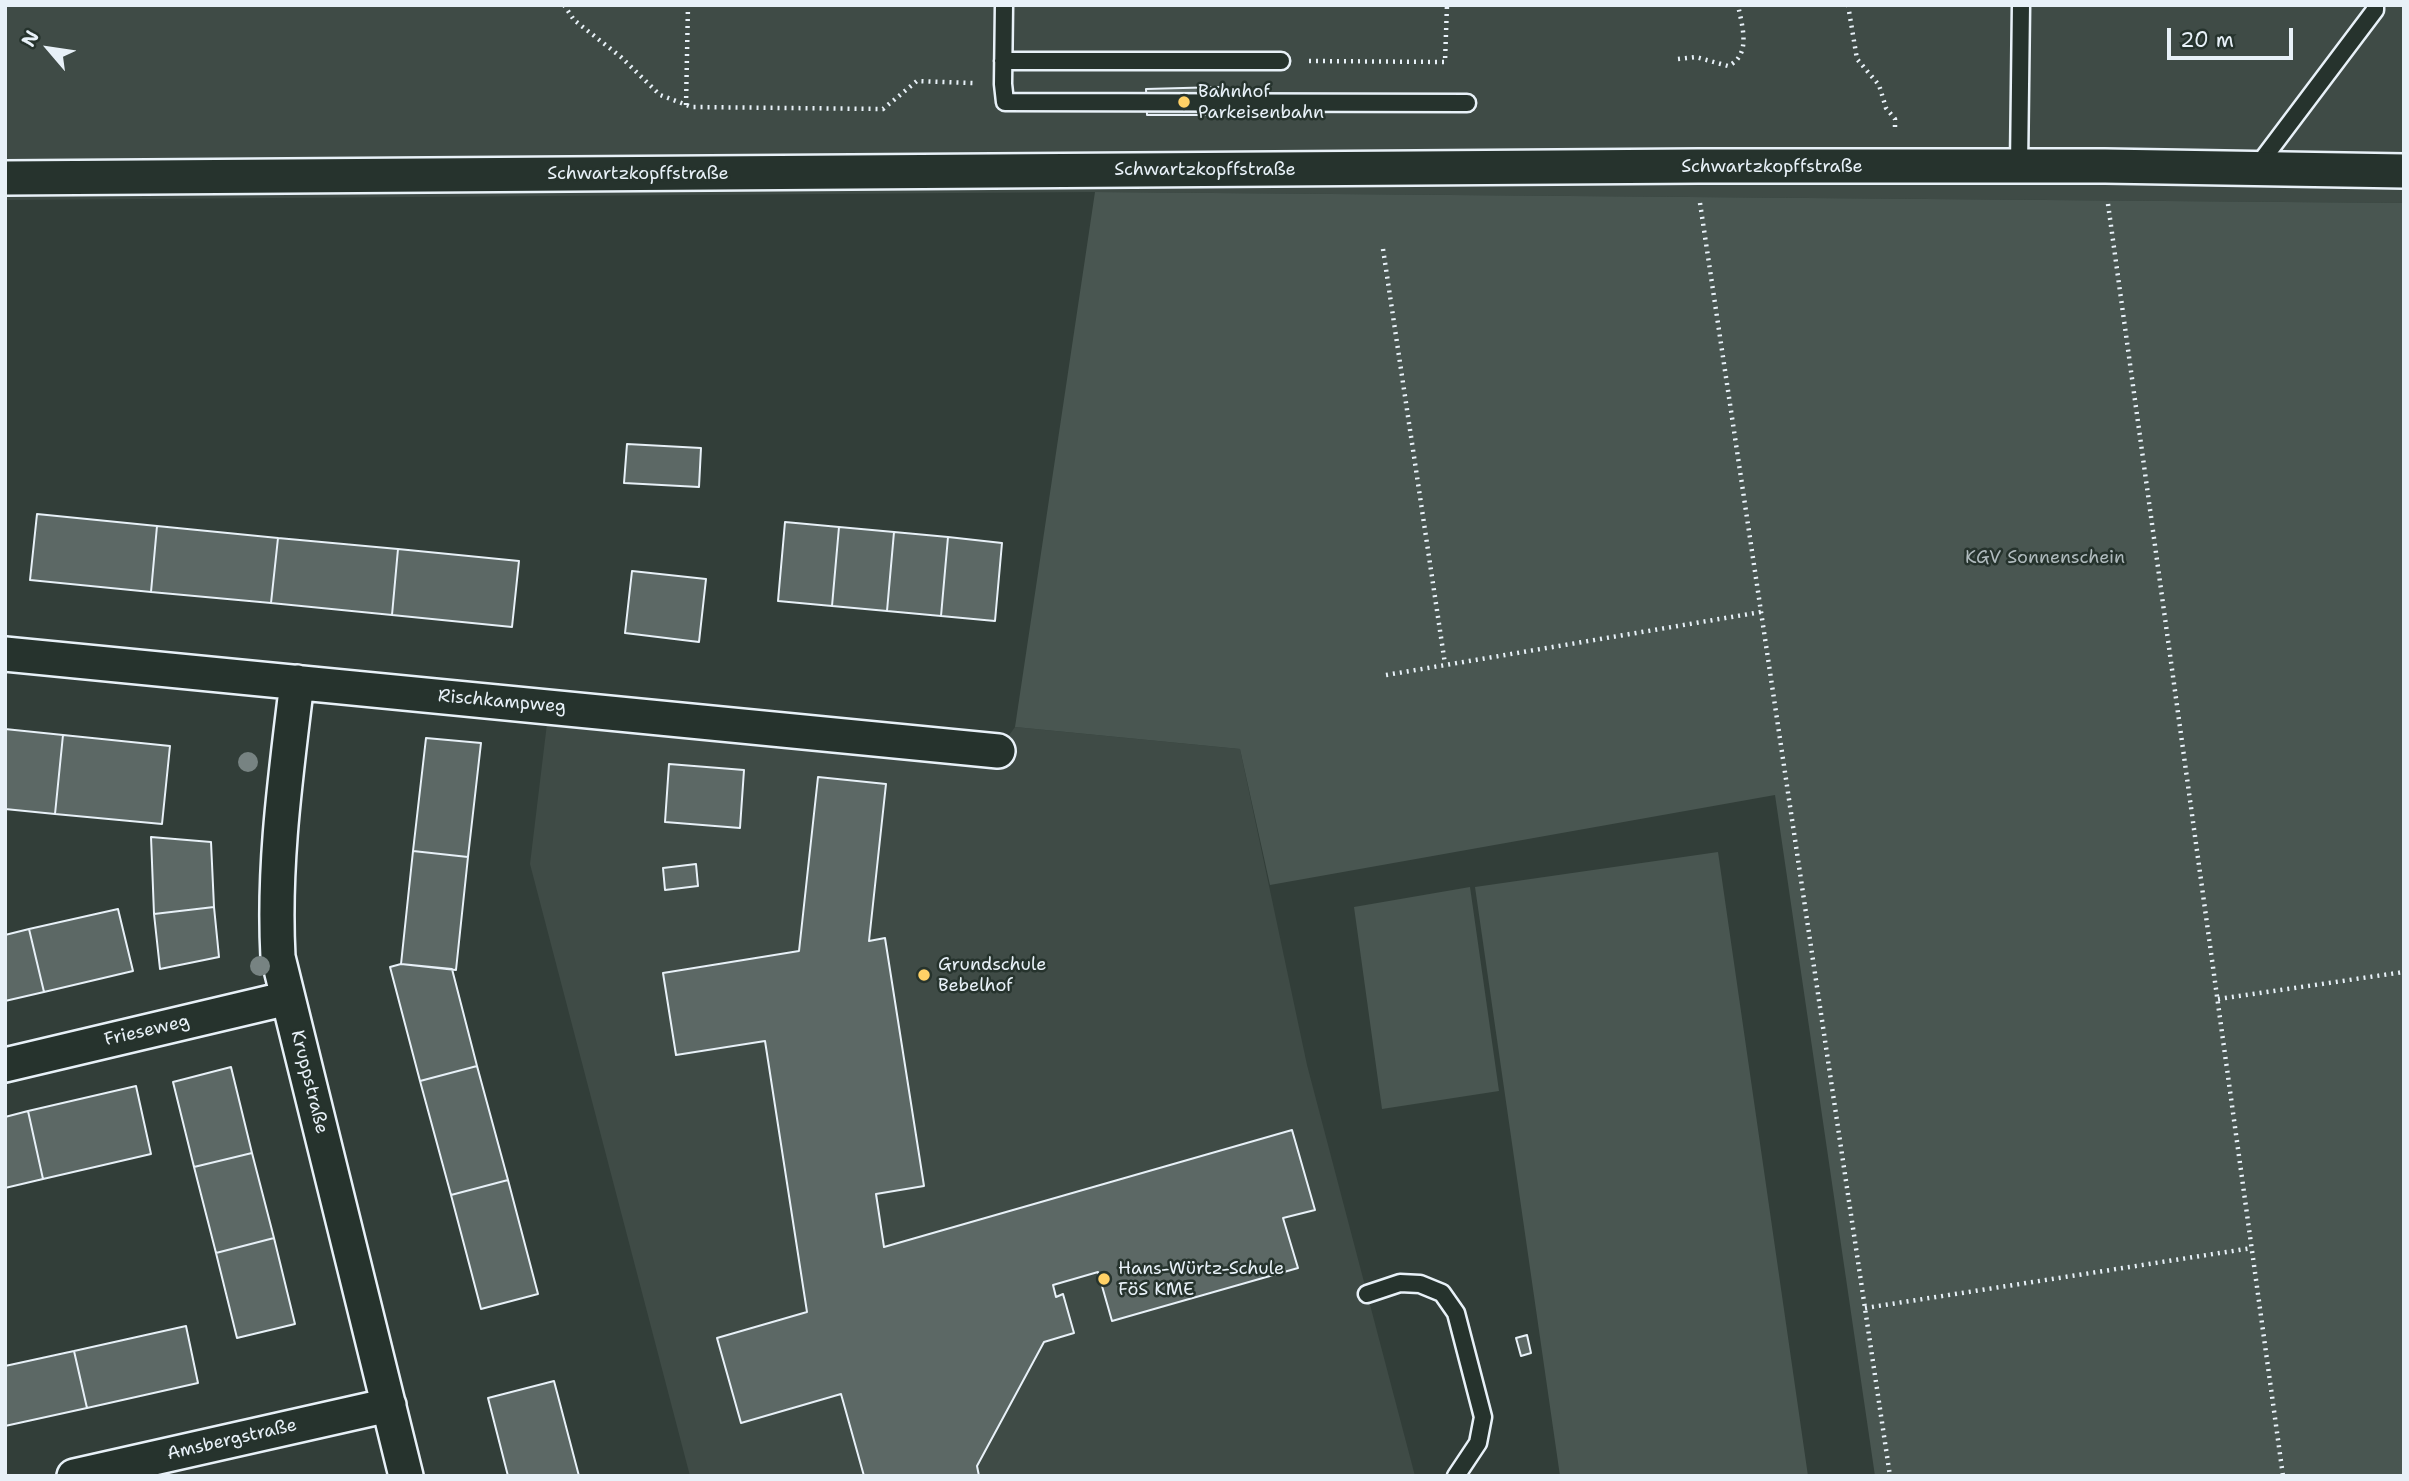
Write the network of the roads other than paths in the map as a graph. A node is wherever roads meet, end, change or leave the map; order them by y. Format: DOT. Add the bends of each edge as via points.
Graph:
graph roads {
  1 [pos="1004,5"];
  2 [pos="2021,5"];
  3 [pos="2375,5"];
  4 [pos="1003,61"];
  5 [pos="1281,61"];
  6 [pos="1467,103"];
  7 [pos="2019,167"];
  8 [pos="2254,170"];
  9 [pos="2404,172"];
  10 [pos="5,178"];
  11 [pos="5,654"];
  12 [pos="297,682"];
  13 [pos="998,751"];
  14 [pos="288,998"];
  15 [pos="5,1065"];
  16 [pos="1367,1294"];
  17 [pos="389,1405"];
  18 [pos="74,1476"];
  19 [pos="407,1476"];
  20 [pos="1457,1476"];
  1 -- 4 [label="lane"];
  2 -- 7 [label="lane"];
  3 -- 8 [label="lane"];
  4 -- 5 [label="lane"];
  4 -- 6 [label="lane" via="1005,102"];
  7 -- 8 [label="street, Schwartzkopffstraße"];
  7 -- 10 [label="street, Schwartzkopffstraße"];
  8 -- 9 [label="street, Schwartzkopffstraße"];
  11 -- 12 [label="street, Rischkampweg"];
  12 -- 13 [label="street, Rischkampweg"];
  12 -- 14 [label="street, Kruppstraße" via="277,851 275,911 278,957"];
  14 -- 15 [label="street, Frieseweg"];
  14 -- 17 [label="street, Kruppstraße"];
  16 -- 20 [label="lane" via="1400,1283 1420,1284 1442,1293 1456,1312 1483,1417 1478,1443"];
  17 -- 18 [label="street, Amsbergstraße"];
  17 -- 19 [label="street, Kruppstraße"];
}
